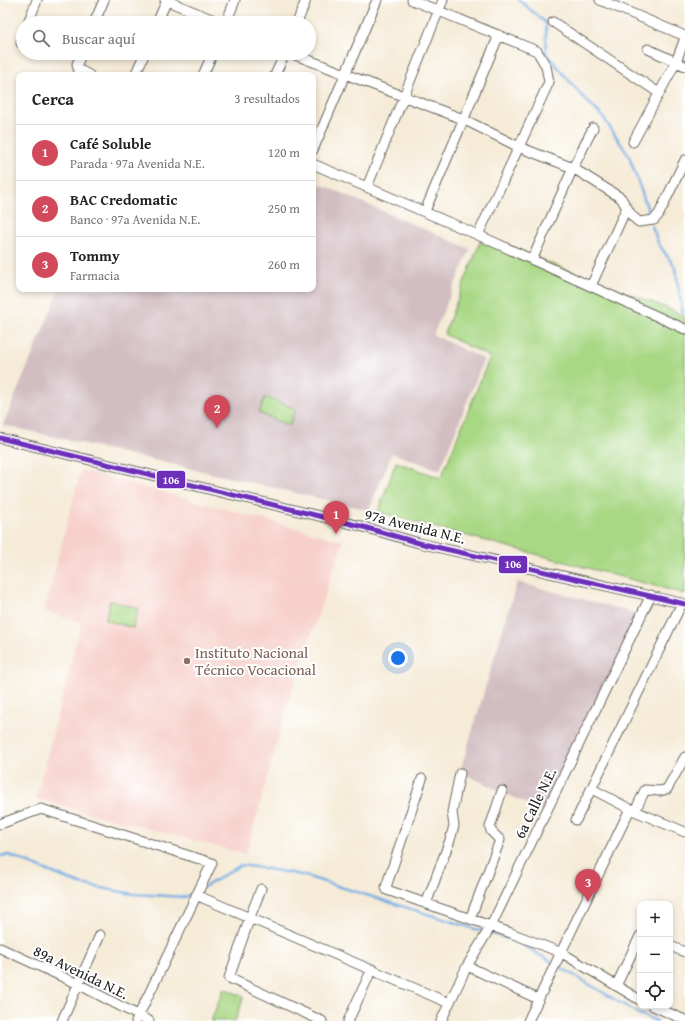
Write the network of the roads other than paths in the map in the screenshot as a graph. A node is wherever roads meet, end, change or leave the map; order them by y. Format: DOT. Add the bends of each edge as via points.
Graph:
graph roads {
  1 [pos="37,0"];
  2 [pos="104,0"];
  3 [pos="166,0"];
  4 [pos="235,0"];
  5 [pos="306,0"];
  6 [pos="377,0"];
  7 [pos="412,0"];
  8 [pos="443,0"];
  9 [pos="600,0"];
  10 [pos="438,12"];
  11 [pos="31,16"];
  12 [pos="97,16"];
  13 [pos="160,16"];
  14 [pos="204,16"];
  15 [pos="229,16"];
  16 [pos="300,16"];
  17 [pos="553,22"];
  18 [pos="499,35"];
  19 [pos="685,37"];
  20 [pos="648,50"];
  21 [pos="79,60"];
  22 [pos="142,60"];
  23 [pos="210,60"];
  24 [pos="282,60"];
  25 [pos="309,60"];
  26 [pos="676,62"];
  27 [pos="685,66"];
  28 [pos="84,72"];
  29 [pos="136,72"];
  30 [pos="204,72"];
  31 [pos="276,72"];
  32 [pos="345,73"];
  33 [pos="659,93"];
  34 [pos="404,97"];
  35 [pos="463,119"];
  36 [pos="593,128"];
  37 [pos="633,142"];
  38 [pos="316,143"];
  39 [pos="519,147"];
  40 [pos="685,160"];
  41 [pos="316,165"];
  42 [pos="573,168"];
  43 [pos="367,187"];
  44 [pos="627,206"];
  45 [pos="425,211"];
  46 [pos="478,235"];
  47 [pos="532,260"];
  48 [pos="591,286"];
  49 [pos="685,329"];
  50 [pos="0,438"];
  51 [pos="651,595"];
  52 [pos="683,604"];
  53 [pos="685,757"];
  54 [pos="682,768"];
  55 [pos="460,773"];
  56 [pos="422,779"];
  57 [pos="592,789"];
  58 [pos="502,791"];
  59 [pos="633,810"];
  60 [pos="576,820"];
  61 [pos="0,824"];
  62 [pos="685,832"];
  63 [pos="261,889"];
  64 [pos="196,895"];
  65 [pos="426,904"];
  66 [pos="250,917"];
  67 [pos="470,919"];
  68 [pos="491,926"];
  69 [pos="100,935"];
  70 [pos="640,937"];
  71 [pos="673,947"];
  72 [pos="0,948"];
  73 [pos="685,952"];
  74 [pos="559,957"];
  75 [pos="467,966"];
  76 [pos="372,969"];
  77 [pos="78,984"];
  78 [pos="616,986"];
  79 [pos="637,998"];
  80 [pos="538,999"];
  81 [pos="449,1003"];
  82 [pos="660,1009"];
  83 [pos="138,1018"];
  84 [pos="685,1020"];
  85 [pos="62,1021"];
  86 [pos="149,1021"];
  87 [pos="322,1021"];
  88 [pos="348,1021"];
  89 [pos="441,1021"];
  90 [pos="528,1021"];
  1 -- 11 [label="street"];
  2 -- 12 [label="street"];
  3 -- 13 [label="street"];
  3 -- 14 [label="street"];
  4 -- 15 [label="street"];
  5 -- 16 [label="street"];
  6 -- 32 [label="street"];
  7 -- 10 [label="street"];
  8 -- 10 [label="street"];
  9 -- 19 [label="street"];
  10 -- 18 [label="street"];
  10 -- 34 [label="street"];
  17 -- 33 [label="street"];
  18 -- 35 [label="street"];
  18 -- 39 [label="street" via="537,51 546,66 549,82"];
  19 -- 26 [label="street"];
  20 -- 26 [label="street"];
  21 -- 28 [label="street" via="78,69"];
  22 -- 29 [label="street"];
  23 -- 30 [label="street"];
  24 -- 31 [label="street"];
  25 -- 32 [label="street"];
  26 -- 27 [label="street"];
  26 -- 33 [label="street"];
  32 -- 34 [label="street"];
  32 -- 38 [label="street"];
  33 -- 37 [label="street"];
  34 -- 35 [label="street"];
  34 -- 43 [label="street"];
  35 -- 39 [label="street"];
  35 -- 45 [label="street"];
  36 -- 42 [label="street"];
  39 -- 42 [label="street"];
  39 -- 46 [label="street"];
  40 -- 44 [label="street" via="654,220 639,222"];
  41 -- 43 [label="street"];
  42 -- 44 [label="street" via="621,198"];
  42 -- 47 [label="street"];
  43 -- 45 [label="street"];
  44 -- 48 [label="street"];
  45 -- 46 [label="street"];
  46 -- 47 [label="street"];
  47 -- 48 [label="street"];
  48 -- 49 [label="street"];
  50 -- 51 [label="street, 97a Avenida N.E." via="360,526 419,543"];
  51 -- 52 [label="street, 97a Avenida N.E."];
  51 -- 68 [label="street, 6a Calle N.E."];
  52 -- 57 [label="street"];
  53 -- 54 [label="street"];
  54 -- 59 [label="street" via="665,790 646,790"];
  55 -- 65 [label="street" via="452,812 454,826"];
  56 -- 65 [label="street" via="386,888 388,891"];
  57 -- 59 [label="street"];
  57 -- 60 [label="street"];
  58 -- 67 [label="street" via="490,827 500,840"];
  59 -- 62 [label="street"];
  59 -- 74 [label="street"];
  61 -- 64 [label="street" via="41,809 212,863"];
  63 -- 66 [label="street"];
  64 -- 66 [label="street"];
  64 -- 83 [label="street"];
  65 -- 67 [label="street"];
  66 -- 76 [label="street"];
  66 -- 87 [label="street" via="229,978"];
  67 -- 68 [label="street"];
  68 -- 74 [label="street"];
  68 -- 75 [label="street, 6a Calle N.E."];
  69 -- 77 [label="street"];
  70 -- 78 [label="street"];
  71 -- 73 [label="street"];
  72 -- 77 [label="street, 89a Avenida N.E."];
  74 -- 78 [label="street"];
  74 -- 80 [label="street"];
  75 -- 80 [label="street"];
  75 -- 81 [label="street, 6a Calle N.E."];
  76 -- 81 [label="street"];
  76 -- 88 [label="street"];
  77 -- 83 [label="street, 89a Avenida N.E."];
  77 -- 85 [label="street"];
  78 -- 79 [label="street"];
  80 -- 90 [label="street"];
  81 -- 89 [label="street, 6a Calle N.E."];
  82 -- 84 [label="street"];
  83 -- 86 [label="street, 89a Avenida N.E."];
}
